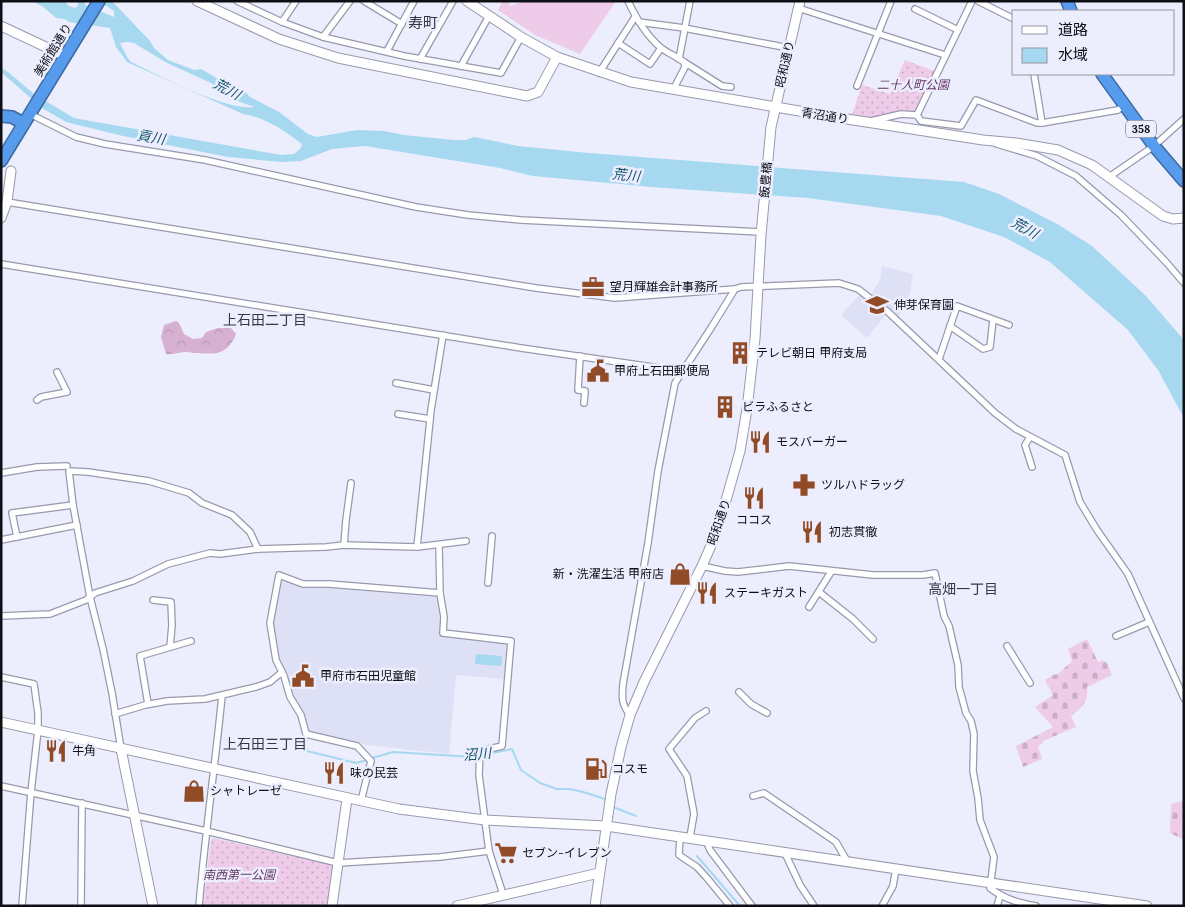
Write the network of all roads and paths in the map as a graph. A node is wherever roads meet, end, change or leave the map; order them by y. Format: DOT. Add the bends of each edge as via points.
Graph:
graph roads {
  1 [pos="99,1"];
  2 [pos="197,1"];
  3 [pos="237,1"];
  4 [pos="296,1"];
  5 [pos="350,1"];
  6 [pos="364,1"];
  7 [pos="414,1"];
  8 [pos="453,1"];
  9 [pos="468,1"];
  10 [pos="628,1"];
  11 [pos="690,1"];
  12 [pos="891,1"];
  13 [pos="972,1"];
  14 [pos="978,1"];
  15 [pos="250,4"];
  16 [pos="799,5"];
  17 [pos="915,9"];
  18 [pos="489,16"];
  19 [pos="1012,18"];
  20 [pos="637,20"];
  21 [pos="282,22"];
  22 [pos="402,24"];
  23 [pos="1,26"];
  24 [pos="684,28"];
  25 [pos="958,30"];
  26 [pos="878,33"];
  27 [pos="323,37"];
  28 [pos="522,37"];
  29 [pos="618,43"];
  30 [pos="661,48"];
  31 [pos="789,48"];
  32 [pos="387,51"];
  33 [pos="67,53"];
  34 [pos="945,55"];
  35 [pos="557,57"];
  36 [pos="420,58"];
  37 [pos="682,60"];
  38 [pos="461,66"];
  39 [pos="599,73"];
  40 [pos="1034,75"];
  41 [pos="1103,75"];
  42 [pos="857,86"];
  43 [pos="731,88"];
  44 [pos="673,90"];
  45 [pos="1124,105"];
  46 [pos="776,108"];
  47 [pos="917,115"];
  48 [pos="1,116"];
  49 [pos="28,116"];
  50 [pos="1184,119"];
  51 [pos="866,122"];
  52 [pos="1042,123"];
  53 [pos="771,127"];
  54 [pos="983,140"];
  55 [pos="1154,146"];
  56 [pos="1,161"];
  57 [pos="11,171"];
  58 [pos="1109,177"];
  59 [pos="1184,182"];
  60 [pos="8,202"];
  61 [pos="1,218"];
  62 [pos="1184,218"];
  63 [pos="761,232"];
  64 [pos="1,264"];
  65 [pos="1184,283"];
  66 [pos="758,287"];
  67 [pos="735,289"];
  68 [pos="993,320"];
  69 [pos="1008,325"];
  70 [pos="950,326"];
  71 [pos="443,335"];
  72 [pos="580,356"];
  73 [pos="939,359"];
  74 [pos="57,372"];
  75 [pos="681,372"];
  76 [pos="396,383"];
  77 [pos="434,390"];
  78 [pos="36,400"];
  79 [pos="584,403"];
  80 [pos="398,414"];
  81 [pos="430,419"];
  82 [pos="1030,437"];
  83 [pos="1032,466"];
  84 [pos="68,468"];
  85 [pos="1,473"];
  86 [pos="351,483"];
  87 [pos="73,505"];
  88 [pos="77,525"];
  89 [pos="17,536"];
  90 [pos="492,536"];
  91 [pos="1,540"];
  92 [pos="466,541"];
  93 [pos="344,545"];
  94 [pos="439,545"];
  95 [pos="417,548"];
  96 [pos="258,549"];
  97 [pos="702,566"];
  98 [pos="831,572"];
  99 [pos="488,583"];
  100 [pos="819,592"];
  101 [pos="440,593"];
  102 [pos="90,597"];
  103 [pos="153,600"];
  104 [pos="809,607"];
  105 [pos="1,616"];
  106 [pos="1149,622"];
  107 [pos="1116,636"];
  108 [pos="873,639"];
  109 [pos="190,641"];
  110 [pos="1007,646"];
  111 [pos="170,647"];
  112 [pos="282,672"];
  113 [pos="1,678"];
  114 [pos="1030,682"];
  115 [pos="739,692"];
  116 [pos="222,696"];
  117 [pos="1184,698"];
  118 [pos="148,704"];
  119 [pos="706,711"];
  120 [pos="766,712"];
  121 [pos="115,714"];
  122 [pos="630,715"];
  123 [pos="1,722"];
  124 [pos="38,730"];
  125 [pos="121,749"];
  126 [pos="215,770"];
  127 [pos="1,786"];
  128 [pos="31,792"];
  129 [pos="754,796"];
  130 [pos="347,798"];
  131 [pos="360,801"];
  132 [pos="82,803"];
  133 [pos="134,814"];
  134 [pos="485,820"];
  135 [pos="606,826"];
  136 [pos="206,831"];
  137 [pos="680,836"];
  138 [pos="690,838"];
  139 [pos="706,840"];
  140 [pos="489,851"];
  141 [pos="784,851"];
  142 [pos="847,861"];
  143 [pos="338,863"];
  144 [pos="896,868"];
  145 [pos="599,873"];
  146 [pos="990,882"];
  147 [pos="503,894"];
  148 [pos="1000,896"];
  149 [pos="1096,902"];
  150 [pos="22,906"];
  151 [pos="81,906"];
  152 [pos="153,906"];
  153 [pos="199,906"];
  154 [pos="332,906"];
  155 [pos="456,906"];
  156 [pos="595,906"];
  157 [pos="730,906"];
  158 [pos="752,906"];
  159 [pos="814,906"];
  160 [pos="882,906"];
  161 [pos="997,906"];
  162 [pos="1036,906"];
  163 [pos="1147,906"];
  1 -- 33 [label="highway, 美術館通り"];
  2 -- 35 [label="street" via="279,39 338,58 527,96 538,92"];
  3 -- 15 [label="street"];
  4 -- 21 [label="street"];
  5 -- 27 [label="street"];
  6 -- 22 [label="street"];
  7 -- 22 [label="street"];
  8 -- 36 [label="street"];
  9 -- 18 [label="street, 青沼通り"];
  10 -- 20 [label="street"];
  11 -- 24 [label="street"];
  12 -- 26 [label="street"];
  13 -- 25 [label="street"];
  14 -- 19 [label="street"];
  15 -- 21 [label="street"];
  16 -- 26 [label="street"];
  16 -- 31 [label="street, 昭和通り"];
  17 -- 25 [label="street"];
  18 -- 28 [label="street, 青沼通り"];
  18 -- 38 [label="street"];
  20 -- 24 [label="street"];
  20 -- 29 [label="street"];
  20 -- 30 [label="street"];
  21 -- 27 [label="street"];
  22 -- 32 [label="street"];
  23 -- 33 [label="street"];
  24 -- 31 [label="street"];
  24 -- 37 [label="street"];
  25 -- 34 [label="street"];
  26 -- 34 [label="street"];
  26 -- 42 [label="street"];
  27 -- 32 [label="street"];
  28 -- 35 [label="street, 青沼通り"];
  28 -- 38 [label="street" via="501,73"];
  29 -- 30 [label="street" via="650,64"];
  29 -- 39 [label="street"];
  30 -- 37 [label="street"];
  31 -- 46 [label="street, 昭和通り"];
  32 -- 36 [label="street"];
  33 -- 49 [label="highway, 美術館通り"];
  34 -- 47 [label="street"];
  35 -- 39 [label="street, 青沼通り"];
  36 -- 38 [label="street"];
  37 -- 43 [label="street" via="722,86"];
  37 -- 44 [label="street" via="685,67"];
  39 -- 44 [label="street, 青沼通り"];
  40 -- 52 [label="street"];
  41 -- 45 [label="highway, 358"];
  44 -- 46 [label="street, 青沼通り"];
  45 -- 52 [label="street" via="1118,110"];
  45 -- 55 [label="highway, 358"];
  46 -- 51 [label="street, 青沼通り"];
  46 -- 53 [label="street, 昭和通り"];
  47 -- 51 [label="street" via="901,114"];
  47 -- 52 [label="street" via="921,121 961,126 976,100"];
  48 -- 49 [label="highway"];
  49 -- 56 [label="highway, 美術館通り"];
  49 -- 63 [label="street" via="83,139 204,160 416,207 521,220"];
  50 -- 55 [label="street"];
  51 -- 54 [label="street, 青沼通り"];
  53 -- 63 [label="street, 飯豊橋"];
  54 -- 58 [label="street, 青沼通り" via="1058,150 1092,165"];
  54 -- 65 [label="street" via="1037,156 1076,176 1121,215"];
  55 -- 58 [label="street"];
  55 -- 59 [label="highway, 358"];
  57 -- 60 [label="street"];
  58 -- 62 [label="street, 青沼通り" via="1163,216"];
  60 -- 61 [label="street"];
  60 -- 67 [label="street" via="615,298"];
  63 -- 66 [label="street, 昭和通り"];
  64 -- 71 [label="street"];
  66 -- 67 [label="street"];
  66 -- 73 [label="street" via="839,283 858,289"];
  66 -- 97 [label="street, 昭和通り" via="742,443 716,532"];
  67 -- 75 [label="street"];
  68 -- 69 [label="street"];
  68 -- 70 [label="street" via="957,306"];
  68 -- 70 [label="street" via="990,347 984,349"];
  70 -- 73 [label="street"];
  71 -- 72 [label="street"];
  71 -- 77 [label="street"];
  72 -- 75 [label="street"];
  72 -- 79 [label="street" via="578,390 585,391"];
  73 -- 82 [label="street" via="995,413"];
  74 -- 78 [label="street" via="67,392"];
  75 -- 122 [label="street" via="671,400 624,678 622,700"];
  76 -- 77 [label="street"];
  77 -- 81 [label="street"];
  80 -- 81 [label="street"];
  81 -- 95 [label="street"];
  82 -- 83 [label="street" via="1025,446"];
  82 -- 106 [label="street" via="1064,455 1080,502 1128,574"];
  84 -- 85 [label="street" via="38,467"];
  84 -- 87 [label="street"];
  84 -- 96 [label="street" via="149,481 189,493 202,503 232,515 250,532"];
  86 -- 93 [label="street"];
  87 -- 88 [label="street"];
  87 -- 89 [label="street" via="12,513"];
  88 -- 89 [label="street"];
  88 -- 102 [label="street"];
  89 -- 91 [label="street"];
  90 -- 99 [label="street"];
  92 -- 94 [label="street"];
  93 -- 95 [label="street"];
  93 -- 96 [label="street"];
  94 -- 95 [label="street"];
  94 -- 101 [label="street"];
  96 -- 102 [label="street" via="187,558"];
  97 -- 98 [label="street" via="738,572 789,566"];
  97 -- 122 [label="street, 昭和通り"];
  98 -- 100 [label="street"];
  98 -- 146 [label="street" via="935,574 958,665 959,687 974,734 973,771 980,820 994,857"];
  100 -- 104 [label="street"];
  100 -- 108 [label="street"];
  101 -- 112 [label="street" via="303,584 279,575 270,623 276,660"];
  101 -- 134 [label="street" via="443,633 511,641 502,746 480,751 479,774"];
  102 -- 105 [label="street" via="50,614"];
  102 -- 121 [label="street"];
  103 -- 111 [label="street" via="171,602"];
  106 -- 107 [label="street"];
  106 -- 117 [label="street"];
  109 -- 111 [label="street"];
  110 -- 114 [label="street"];
  111 -- 118 [label="street" via="140,656"];
  112 -- 116 [label="street" via="264,685"];
  112 -- 131 [label="street" via="306,734 357,746 371,761"];
  113 -- 124 [label="street" via="34,684"];
  115 -- 120 [label="street"];
  116 -- 118 [label="street"];
  116 -- 126 [label="street"];
  118 -- 121 [label="street"];
  119 -- 138 [label="street" via="695,718 669,749 687,776 694,814"];
  121 -- 125 [label="street"];
  122 -- 135 [label="street, 昭和通り"];
  123 -- 124 [label="street"];
  124 -- 125 [label="street"];
  124 -- 128 [label="street"];
  125 -- 126 [label="street"];
  125 -- 133 [label="street"];
  126 -- 130 [label="street"];
  126 -- 136 [label="street"];
  127 -- 128 [label="street"];
  128 -- 132 [label="street"];
  128 -- 150 [label="street"];
  129 -- 142 [label="street" via="764,793 798,815 836,842"];
  130 -- 131 [label="street"];
  130 -- 143 [label="street"];
  131 -- 134 [label="street"];
  132 -- 133 [label="street"];
  132 -- 151 [label="street"];
  133 -- 136 [label="street"];
  133 -- 152 [label="street"];
  134 -- 135 [label="street"];
  134 -- 140 [label="street"];
  135 -- 137 [label="street"];
  135 -- 145 [label="street"];
  136 -- 143 [label="street"];
  136 -- 153 [label="street"];
  137 -- 138 [label="street"];
  137 -- 157 [label="street" via="679,855 702,873"];
  138 -- 139 [label="street"];
  139 -- 141 [label="street"];
  139 -- 158 [label="street"];
  140 -- 143 [label="street"];
  140 -- 147 [label="street"];
  141 -- 142 [label="street"];
  141 -- 159 [label="street"];
  142 -- 144 [label="street"];
  143 -- 154 [label="street"];
  144 -- 146 [label="street"];
  144 -- 160 [label="street" via="893,886"];
  145 -- 147 [label="street"];
  145 -- 156 [label="street"];
  146 -- 148 [label="street" via="990,888"];
  146 -- 149 [label="street"];
  147 -- 155 [label="street"];
  148 -- 161 [label="street"];
  148 -- 162 [label="street"];
  149 -- 163 [label="street"];
}
